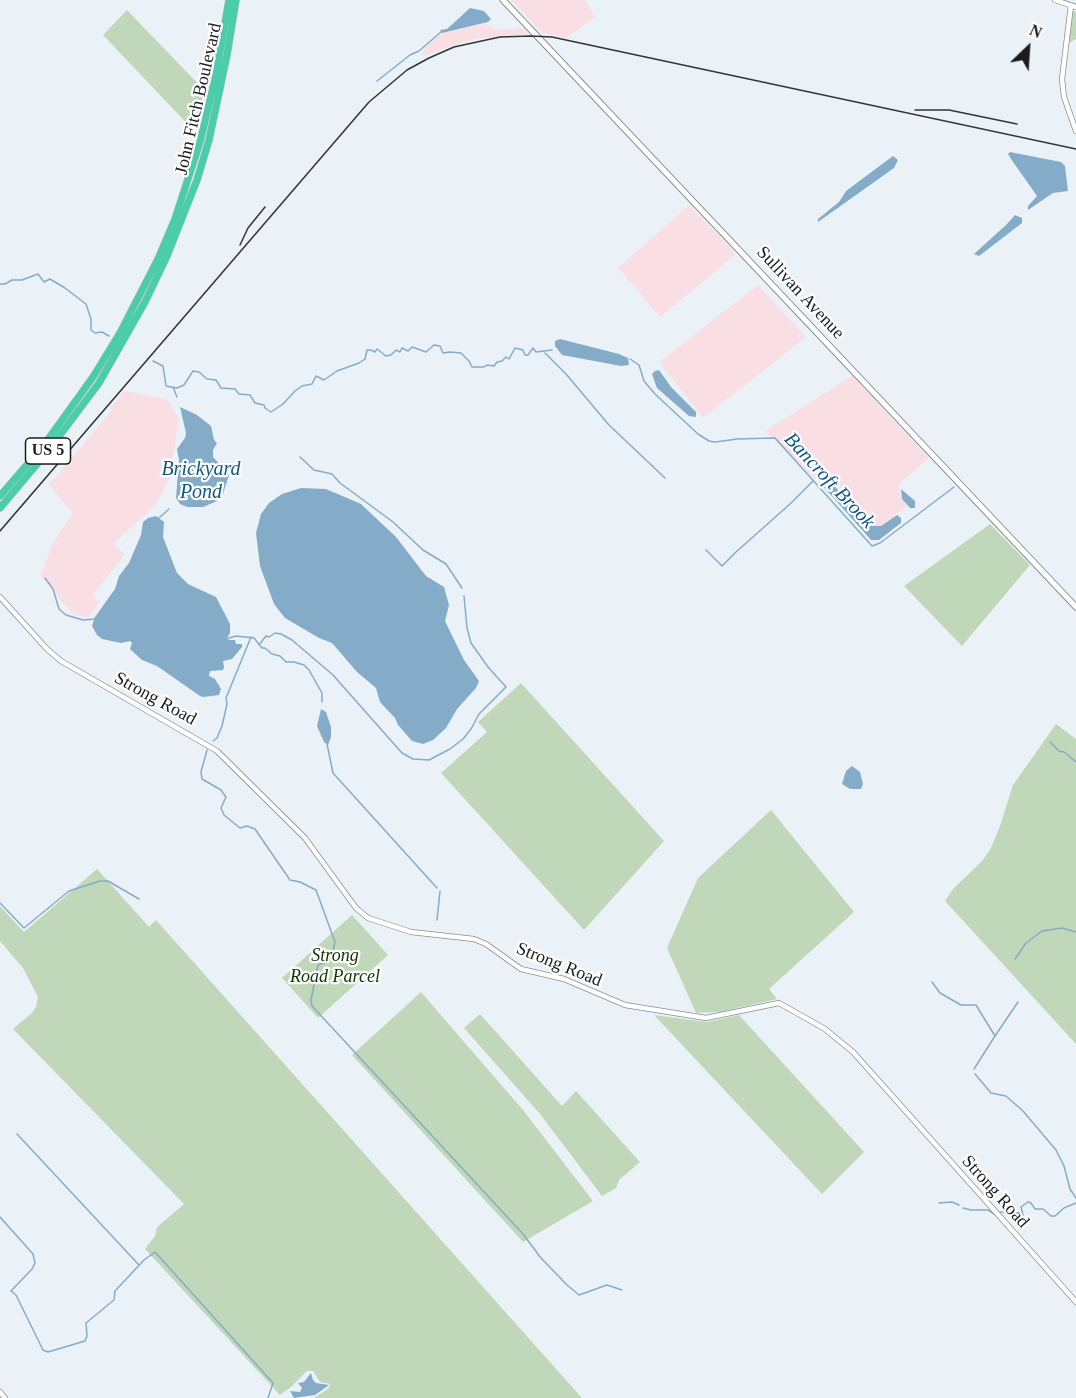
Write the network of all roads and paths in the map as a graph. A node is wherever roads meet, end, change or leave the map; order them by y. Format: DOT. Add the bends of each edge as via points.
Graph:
graph roads {
  1 [pos="503,0"];
  2 [pos="1055,0"];
  3 [pos="232,1"];
  4 [pos="1073,6"];
  5 [pos="1076,131"];
  6 [pos="89,389"];
  7 [pos="0,496"];
  8 [pos="0,508"];
  9 [pos="0,597"];
  10 [pos="1076,607"];
  11 [pos="1076,1302"];
  12 [pos="0,1392"];
  13 [pos="5,1398"];
  1 -- 10 [label="main road, Sullivan Avenue"];
  2 -- 4 [label="street"];
  3 -- 6 [label="highway, John Fitch Boulevard / US 5" via="207,118 179,218 124,341"];
  4 -- 5 [label="street" via="1062,79"];
  6 -- 7 [label="highway, John Fitch Boulevard / US 5"];
  6 -- 8 [label="highway, John Fitch Boulevard / US 5" via="48,452"];
  9 -- 11 [label="street, Strong Road" via="61,661 222,755 305,838 356,908 368,918 411,932 474,939 521,969 564,979 625,1005 706,1018 779,1003 825,1029 853,1052"];
  12 -- 13 [label="street"];
}
